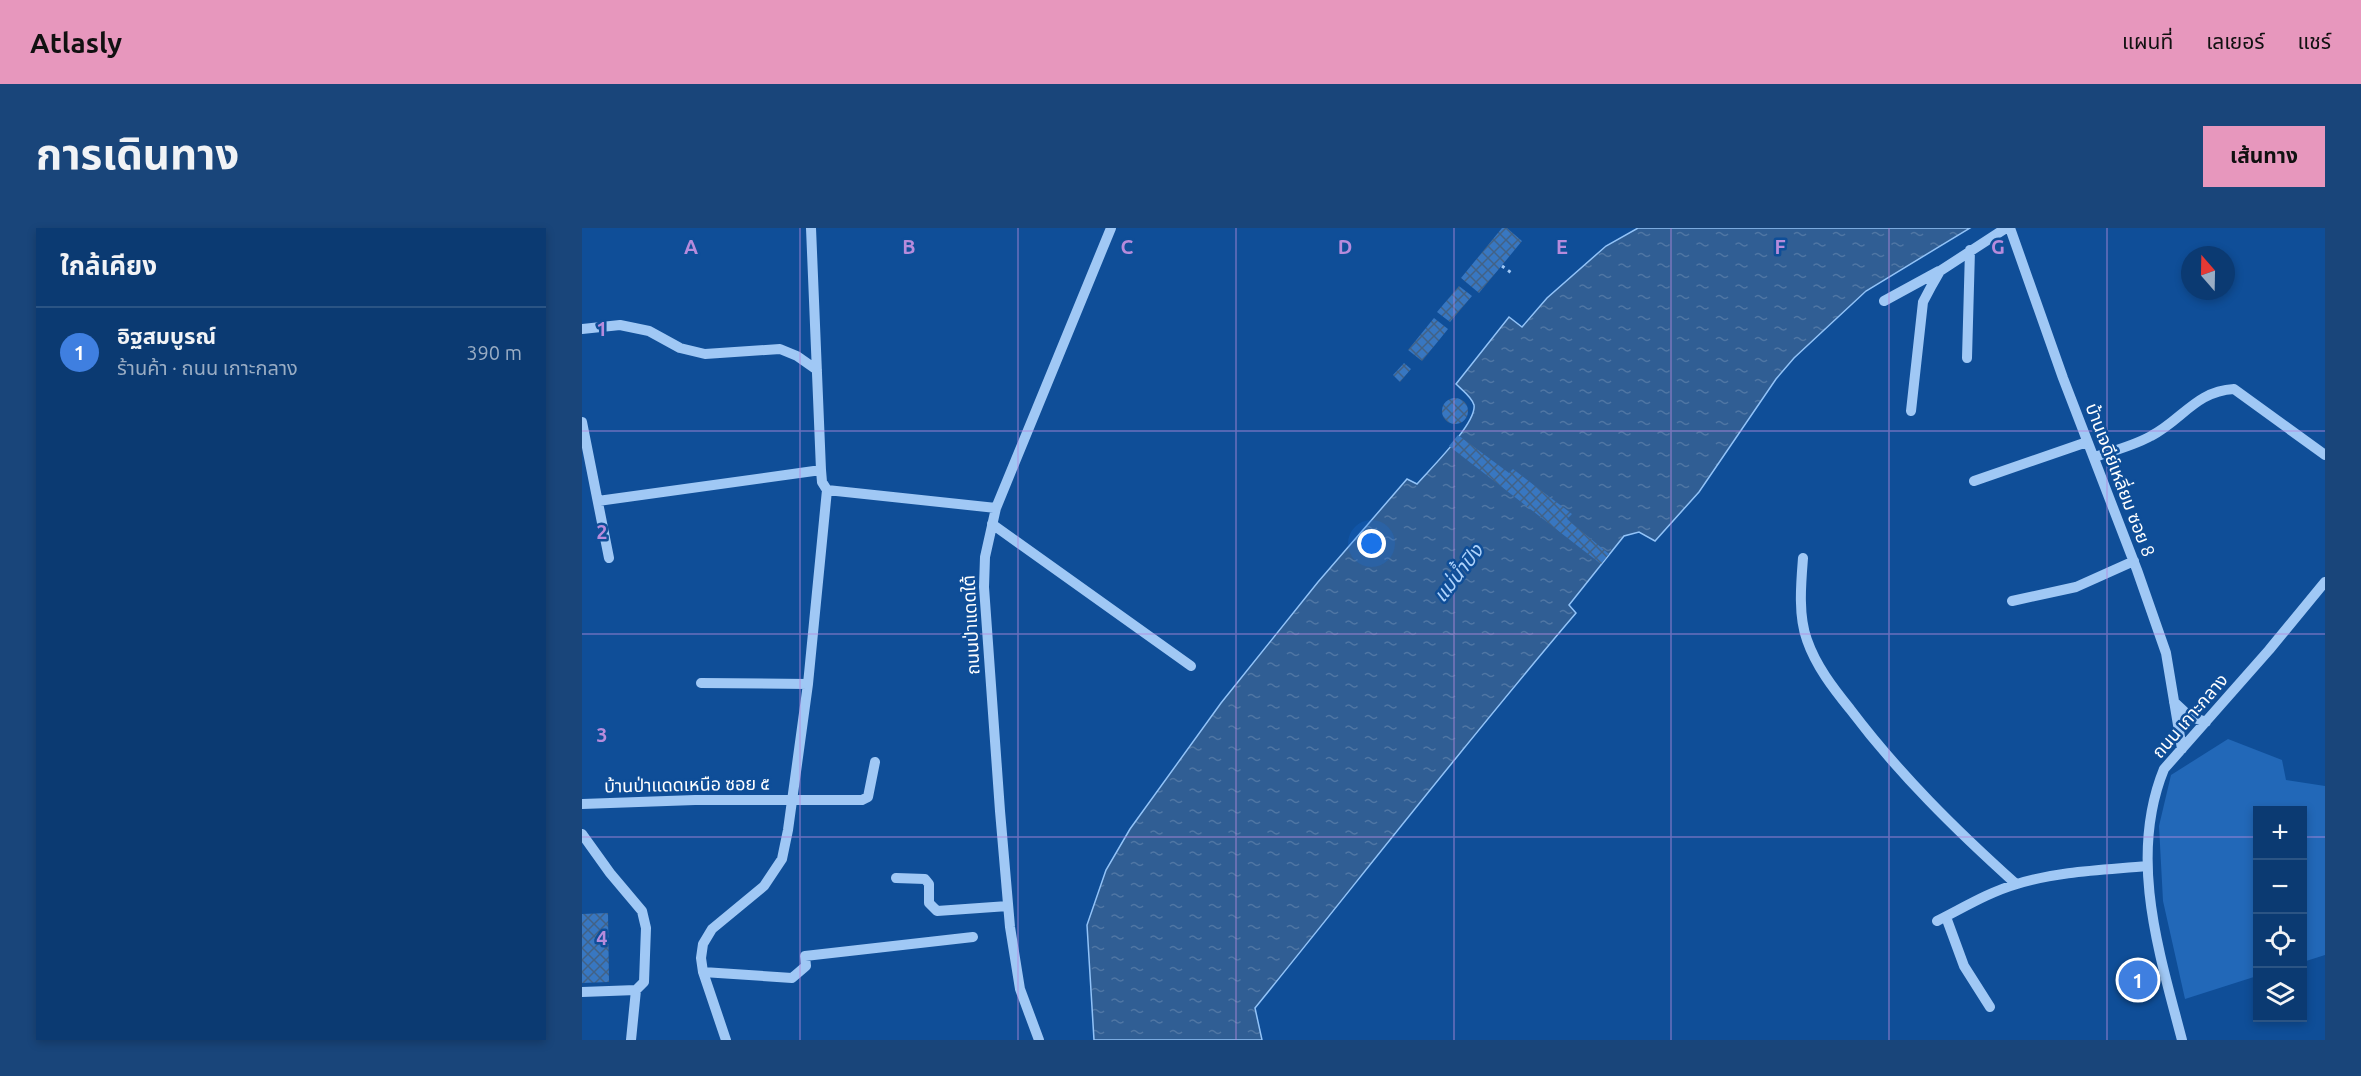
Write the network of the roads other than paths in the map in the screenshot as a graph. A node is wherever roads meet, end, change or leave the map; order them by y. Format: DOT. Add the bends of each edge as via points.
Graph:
graph roads {
  1 [pos="811,228"];
  2 [pos="1111,228"];
  3 [pos="2006,228"];
  4 [pos="2010,228"];
  5 [pos="1970,250"];
  6 [pos="1940,271"];
  7 [pos="1884,301"];
  8 [pos="582,329"];
  9 [pos="1967,358"];
  10 [pos="817,370"];
  11 [pos="1911,411"];
  12 [pos="582,422"];
  13 [pos="2087,442"];
  14 [pos="2325,455"];
  15 [pos="2094,457"];
  16 [pos="821,470"];
  17 [pos="1974,482"];
  18 [pos="827,490"];
  19 [pos="598,501"];
  20 [pos="996,508"];
  21 [pos="992,524"];
  22 [pos="609,558"];
  23 [pos="1803,558"];
  24 [pos="2134,561"];
  25 [pos="2325,582"];
  26 [pos="2012,601"];
  27 [pos="1191,666"];
  28 [pos="701,683"];
  29 [pos="808,684"];
  30 [pos="2174,702"];
  31 [pos="2206,722"];
  32 [pos="2182,749"];
  33 [pos="875,762"];
  34 [pos="792,798"];
  35 [pos="582,804"];
  36 [pos="582,834"];
  37 [pos="2147,866"];
  38 [pos="896,878"];
  39 [pos="2016,884"];
  40 [pos="1008,906"];
  41 [pos="973,937"];
  42 [pos="702,972"];
  43 [pos="640,986"];
  44 [pos="582,992"];
  45 [pos="1990,1007"];
  46 [pos="631,1040"];
  47 [pos="726,1040"];
  48 [pos="1039,1040"];
  49 [pos="2182,1040"];
  1 -- 10 [label="street"];
  2 -- 20 [label="street, ถนนป่าแดดใต้"];
  3 -- 5 [label="street"];
  4 -- 13 [label="street, บ้านเจดีย์เหลี่ยม ซอย 8"];
  5 -- 6 [label="street"];
  5 -- 9 [label="street"];
  6 -- 7 [label="street"];
  6 -- 11 [label="street" via="1923,302"];
  8 -- 10 [label="street" via="621,325 649,331 680,348 705,354 780,349"];
  10 -- 16 [label="street"];
  12 -- 19 [label="street"];
  13 -- 15 [label="street, บ้านเจดีย์เหลี่ยม ซอย 8"];
  13 -- 17 [label="street"];
  14 -- 15 [label="street" via="2234,389 2217,390 2153,435"];
  15 -- 24 [label="street, บ้านเจดีย์เหลี่ยม ซอย 8"];
  16 -- 18 [label="street"];
  16 -- 19 [label="street"];
  18 -- 20 [label="street"];
  18 -- 29 [label="street"];
  19 -- 22 [label="street"];
  20 -- 21 [label="street, ถนนป่าแดดใต้"];
  21 -- 27 [label="street"];
  21 -- 40 [label="street, ถนนป่าแดดใต้" via="984,586"];
  23 -- 39 [label="street" via="1800,592 1806,639 1826,678 1879,748 1951,825"];
  24 -- 26 [label="street" via="2076,587"];
  24 -- 30 [label="street, บ้านเจดีย์เหลี่ยม ซอย 8" via="2166,653"];
  25 -- 31 [label="street, ถนน เกาะกลาง"];
  28 -- 29 [label="street"];
  29 -- 34 [label="street"];
  30 -- 31 [label="street" via="2189,716"];
  30 -- 32 [label="street, บ้านเจดีย์เหลี่ยม ซอย 8"];
  31 -- 32 [label="street, ถนน เกาะกลาง"];
  32 -- 37 [label="street, ถนน เกาะกลาง" via="2164,769 2154,793"];
  33 -- 34 [label="street, บ้านป่าแดดเหนือ ซอย ๕" via="868,797 862,800"];
  34 -- 35 [label="street, บ้านป่าแดดเหนือ ซอย ๕"];
  34 -- 42 [label="street" via="782,859 765,886 712,929 703,944"];
  36 -- 43 [label="street" via="642,911 646,928"];
  37 -- 39 [label="street" via="2048,876"];
  37 -- 49 [label="street, ถนน เกาะกลาง" via="2159,950"];
  38 -- 40 [label="street" via="925,879 929,884 929,905 937,911"];
  39 -- 45 [label="street" via="1941,919"];
  40 -- 48 [label="street, ถนนป่าแดดใต้" via="1020,989"];
  41 -- 42 [label="street" via="805,956 807,966 792,978"];
  42 -- 47 [label="street"];
  43 -- 44 [label="street"];
  43 -- 46 [label="street"];
}
